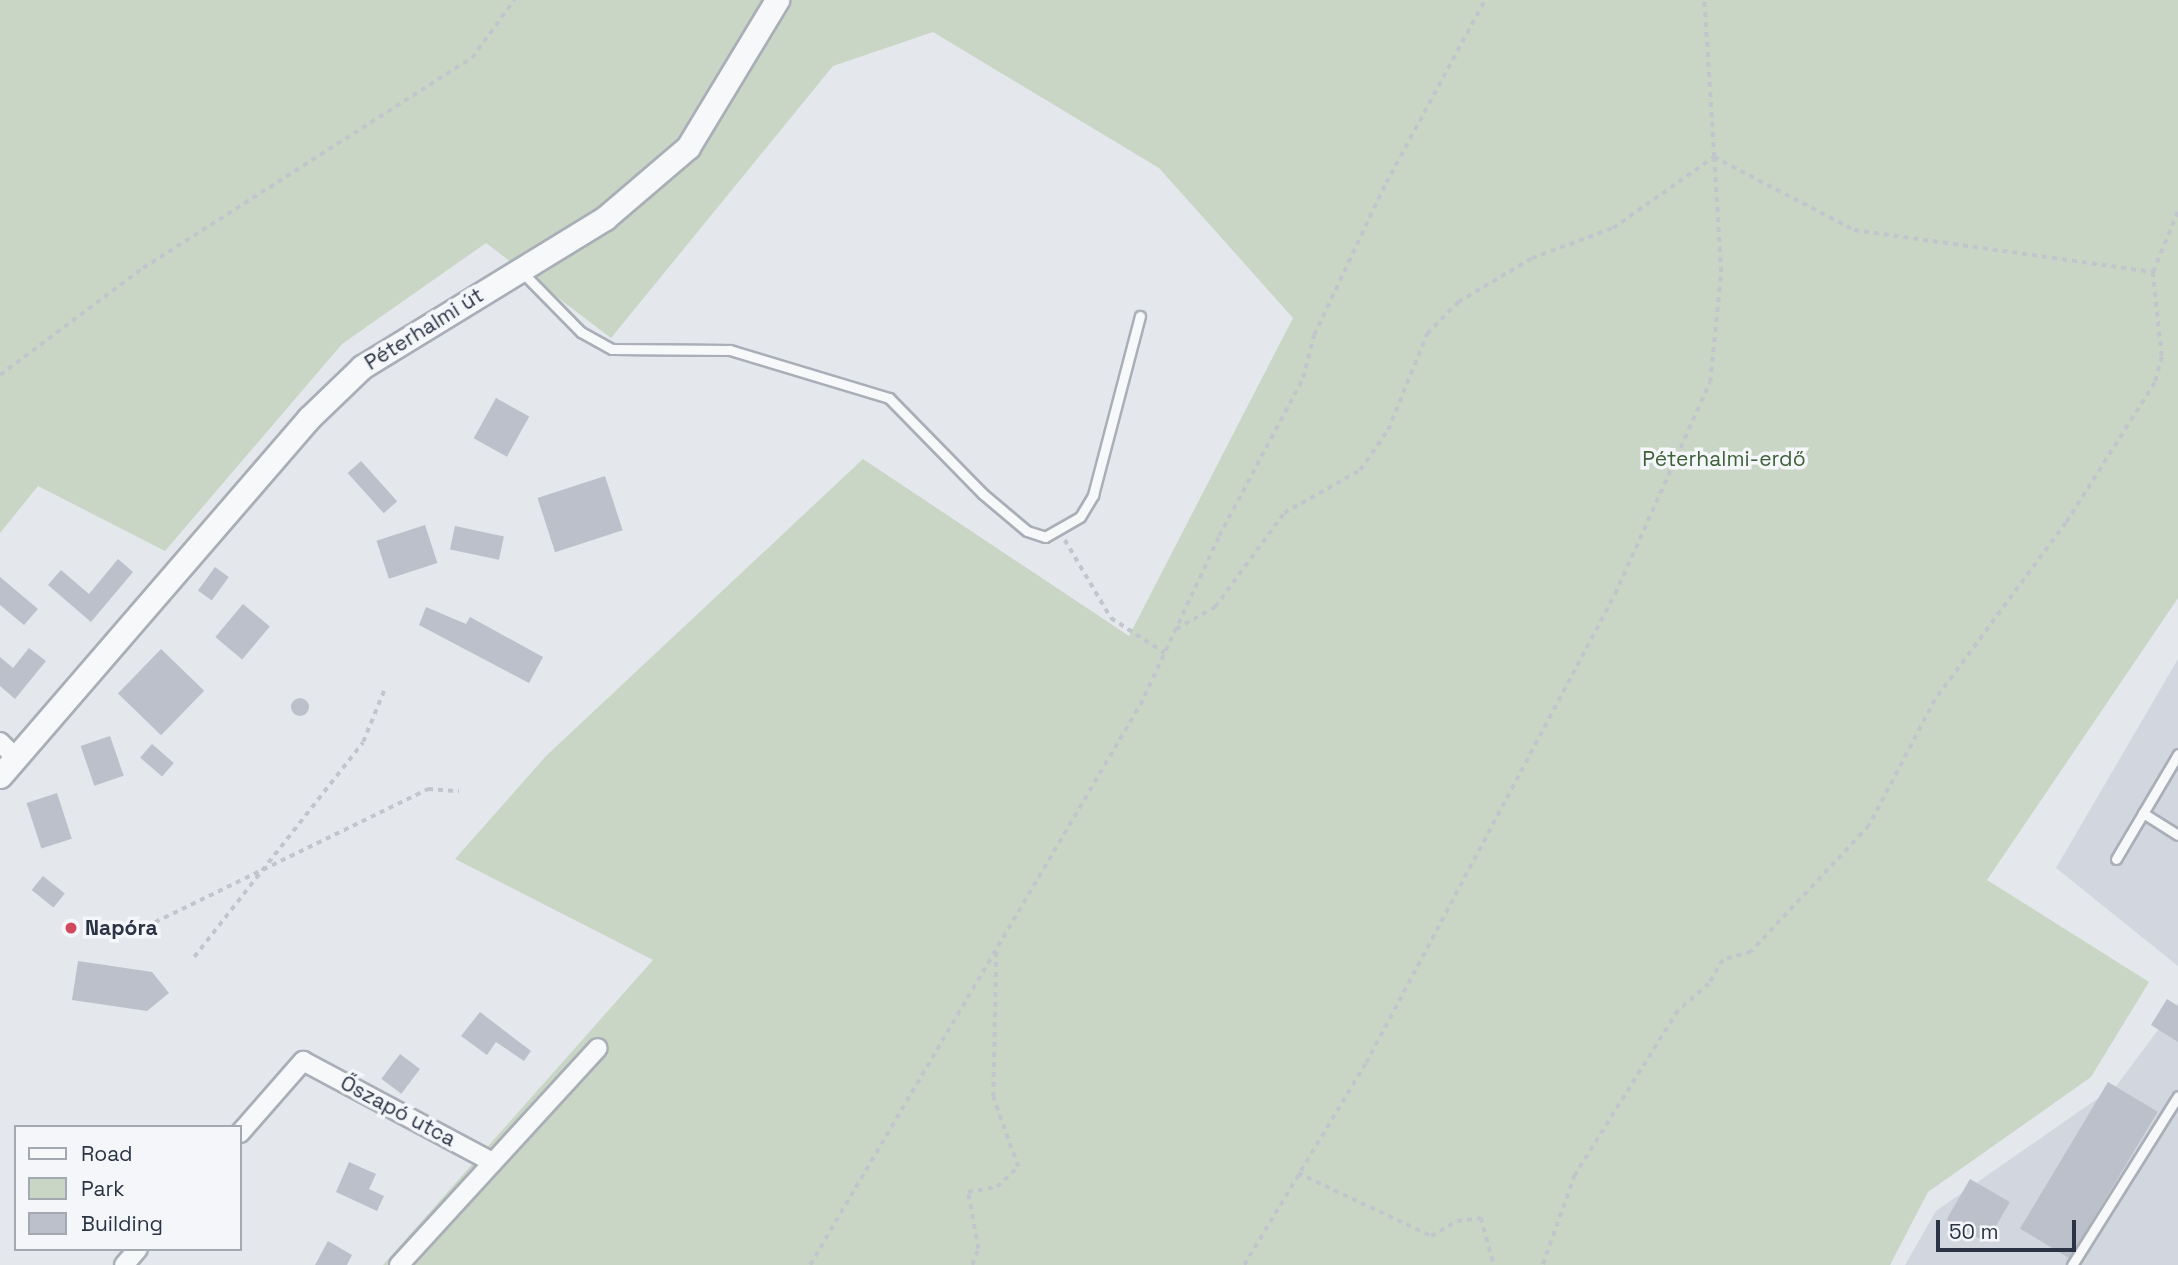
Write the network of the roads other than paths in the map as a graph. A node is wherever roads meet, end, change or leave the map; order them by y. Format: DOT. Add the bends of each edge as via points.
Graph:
graph roads {
  1 [pos="777,0"];
  2 [pos="520,270"];
  3 [pos="1140,316"];
  4 [pos="8,750"];
  5 [pos="2178,754"];
  6 [pos="0,776"];
  7 [pos="2143,813"];
  8 [pos="2178,835"];
  9 [pos="2116,859"];
  10 [pos="598,1048"];
  11 [pos="2178,1096"];
  12 [pos="242,1131"];
  13 [pos="492,1162"];
  14 [pos="136,1251"];
  15 [pos="124,1265"];
  16 [pos="399,1265"];
  17 [pos="2073,1265"];
  1 -- 2 [label="street, Péterhalmi út" via="688,147 604,218"];
  2 -- 3 [label="lane" via="581,332 612,349 730,350 889,398 1027,531 1061,533 1093,495"];
  2 -- 4 [label="street, Péterhalmi út" via="353,375"];
  4 -- 6 [label="street, Péterhalmi út"];
  5 -- 7 [label="lane"];
  7 -- 8 [label="lane"];
  7 -- 9 [label="lane"];
  10 -- 13 [label="street"];
  11 -- 17 [label="lane"];
  12 -- 13 [label="street, Őszapó utca" via="303,1061"];
  13 -- 16 [label="street"];
  14 -- 15 [label="street"];
}
